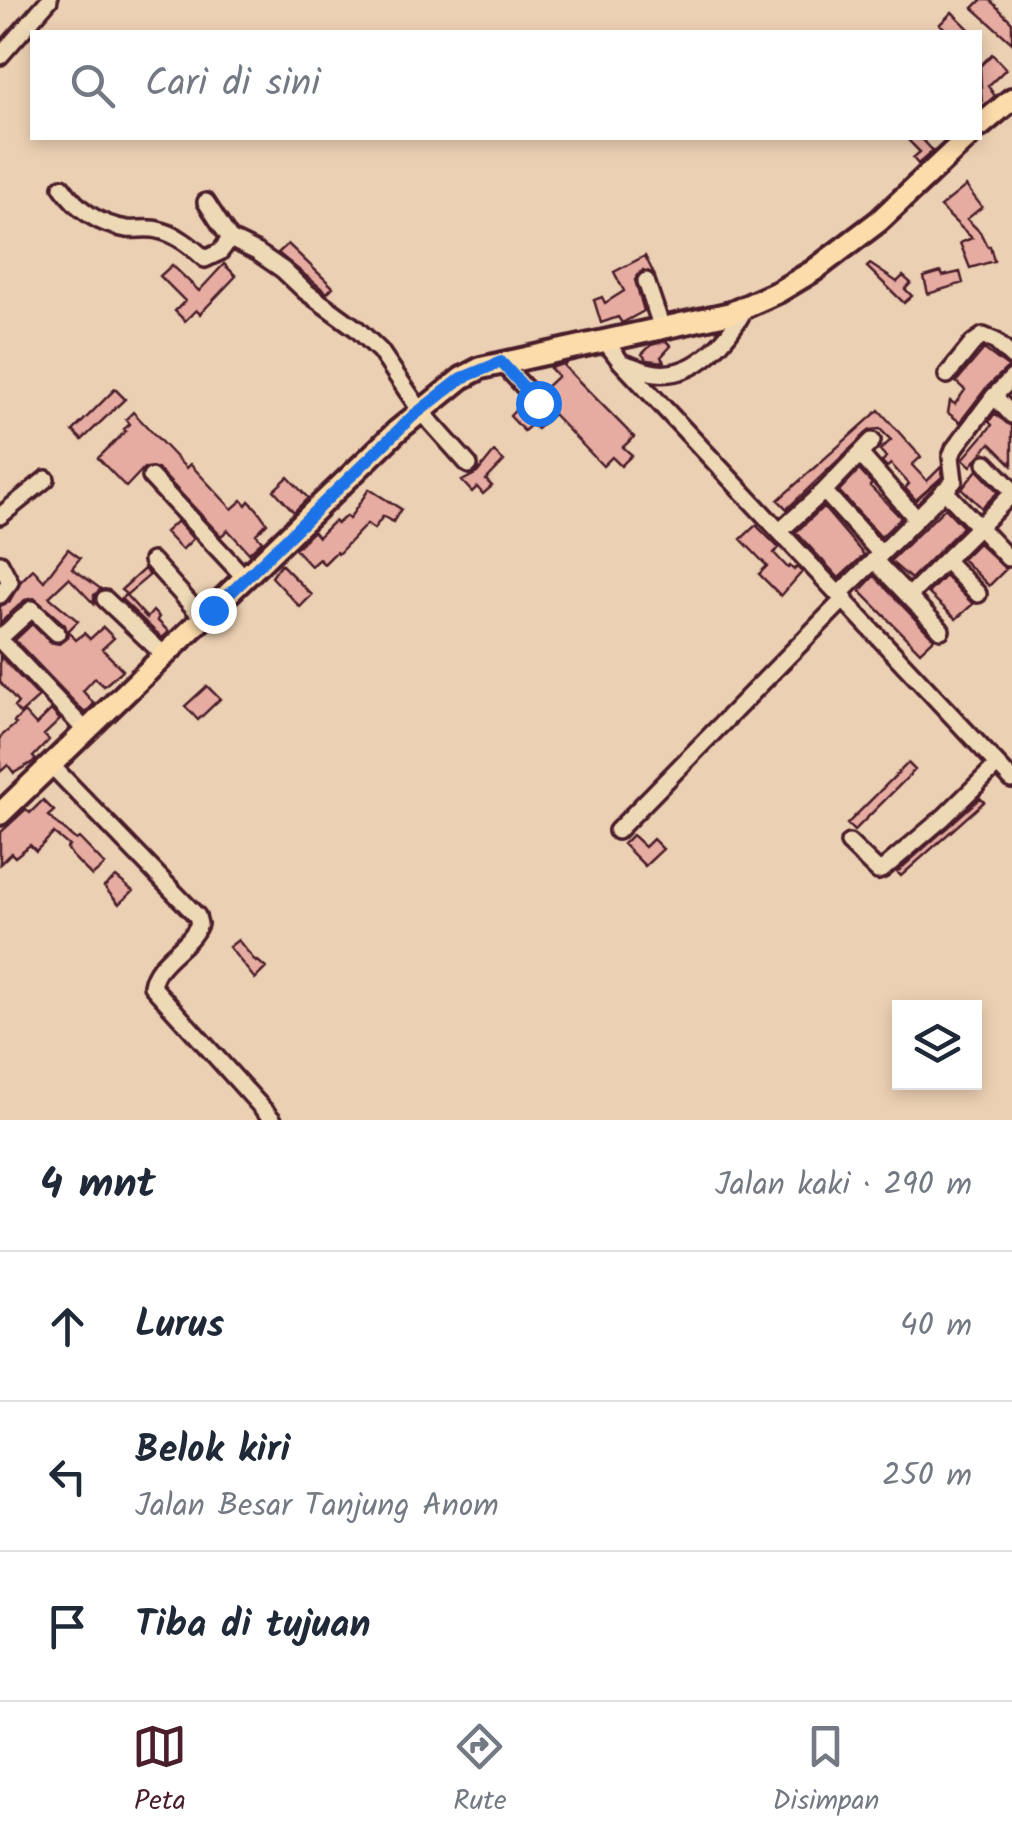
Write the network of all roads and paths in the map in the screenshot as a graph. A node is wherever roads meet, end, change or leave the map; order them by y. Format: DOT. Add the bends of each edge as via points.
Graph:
graph roads {
  1 [pos="48,0"];
  2 [pos="0,56"];
  3 [pos="1012,100"];
  4 [pos="982,124"];
  5 [pos="965,140"];
  6 [pos="62,188"];
  7 [pos="206,202"];
  8 [pos="230,239"];
  9 [pos="646,281"];
  10 [pos="746,307"];
  11 [pos="662,328"];
  12 [pos="605,341"];
  13 [pos="1012,357"];
  14 [pos="501,362"];
  15 [pos="622,362"];
  16 [pos="947,374"];
  17 [pos="1012,378"];
  18 [pos="994,396"];
  19 [pos="538,403"];
  20 [pos="420,410"];
  21 [pos="1012,415"];
  22 [pos="872,441"];
  23 [pos="860,454"];
  24 [pos="986,463"];
  25 [pos="468,465"];
  26 [pos="151,478"];
  27 [pos="46,479"];
  28 [pos="944,490"];
  29 [pos="824,492"];
  30 [pos="1012,492"];
  31 [pos="0,516"];
  32 [pos="916,518"];
  33 [pos="979,528"];
  34 [pos="780,531"];
  35 [pos="878,557"];
  36 [pos="1008,558"];
  37 [pos="946,561"];
  38 [pos="152,562"];
  39 [pos="0,563"];
  40 [pos="246,579"];
  41 [pos="0,594"];
  42 [pos="978,594"];
  43 [pos="842,595"];
  44 [pos="910,596"];
  45 [pos="105,599"];
  46 [pos="202,618"];
  47 [pos="941,630"];
  48 [pos="57,633"];
  49 [pos="0,639"];
  50 [pos="165,656"];
  51 [pos="88,732"];
  52 [pos="996,765"];
  53 [pos="52,766"];
  54 [pos="1012,780"];
  55 [pos="0,814"];
  56 [pos="618,832"];
  57 [pos="850,843"];
  58 [pos="273,1120"];
  1 -- 2 [label="street"];
  3 -- 4 [label="main road"];
  5 -- 10 [label="main road" via="842,249"];
  6 -- 8 [label="street" via="94,218 128,229 155,228 205,259"];
  7 -- 8 [label="street"];
  8 -- 20 [label="street" via="258,252 357,329"];
  9 -- 11 [label="street"];
  10 -- 11 [label="main road"];
  10 -- 15 [label="street" via="716,350 681,370 657,374"];
  11 -- 12 [label="main road"];
  12 -- 14 [label="main road"];
  12 -- 15 [label="street"];
  13 -- 16 [label="street" via="983,336"];
  14 -- 19 [label="street"];
  14 -- 20 [label="main road" via="462,378"];
  15 -- 34 [label="street"];
  17 -- 18 [label="street"];
  18 -- 21 [label="street"];
  18 -- 28 [label="street" via="954,450 955,478"];
  20 -- 25 [label="street"];
  20 -- 40 [label="main road"];
  22 -- 23 [label="street"];
  23 -- 29 [label="street"];
  23 -- 32 [label="street"];
  24 -- 30 [label="street"];
  26 -- 40 [label="street"];
  27 -- 31 [label="street"];
  28 -- 32 [label="street"];
  28 -- 33 [label="street"];
  29 -- 34 [label="street"];
  29 -- 35 [label="street"];
  30 -- 33 [label="street"];
  32 -- 35 [label="street"];
  33 -- 36 [label="street"];
  33 -- 37 [label="street"];
  34 -- 43 [label="street"];
  35 -- 43 [label="street"];
  35 -- 44 [label="street"];
  37 -- 42 [label="street"];
  37 -- 44 [label="street"];
  38 -- 46 [label="street"];
  39 -- 41 [label="street" via="10,582"];
  40 -- 46 [label="main road"];
  43 -- 52 [label="street"];
  43 -- 56 [label="street"];
  44 -- 47 [label="street"];
  45 -- 50 [label="street"];
  46 -- 50 [label="main road"];
  48 -- 49 [label="street" via="32,610"];
  49 -- 51 [label="street"];
  50 -- 51 [label="main road"];
  51 -- 53 [label="main road"];
  52 -- 54 [label="street"];
  52 -- 57 [label="street" via="883,869"];
  53 -- 55 [label="main road"];
  53 -- 58 [label="street" via="197,916 195,933 155,974 152,986"];
}
